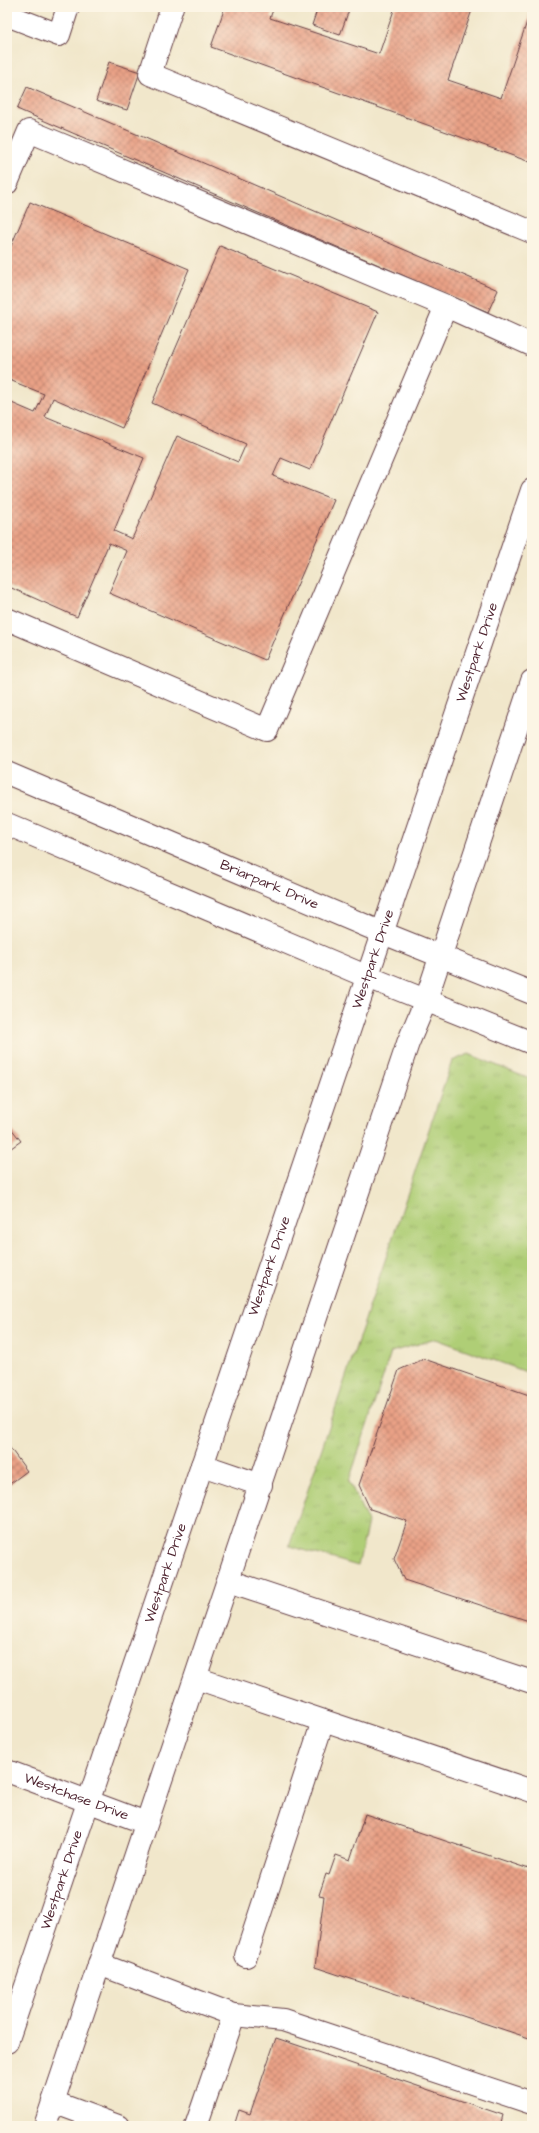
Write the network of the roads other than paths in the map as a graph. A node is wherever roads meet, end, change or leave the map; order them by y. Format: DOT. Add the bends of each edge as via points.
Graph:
graph roads {
  1 [pos="68,7"];
  2 [pos="172,7"];
  3 [pos="7,14"];
  4 [pos="7,183"];
  5 [pos="532,232"];
  6 [pos="446,306"];
  7 [pos="532,345"];
  8 [pos="532,490"];
  9 [pos="7,619"];
  10 [pos="532,681"];
  11 [pos="7,773"];
  12 [pos="7,824"];
  13 [pos="383,933"];
  14 [pos="440,957"];
  15 [pos="368,977"];
  16 [pos="532,993"];
  17 [pos="426,1000"];
  18 [pos="532,1042"];
  19 [pos="202,1465"];
  20 [pos="261,1485"];
  21 [pos="229,1581"];
  22 [pos="196,1678"];
  23 [pos="532,1682"];
  24 [pos="323,1721"];
  25 [pos="7,1771"];
  26 [pos="532,1792"];
  27 [pos="88,1801"];
  28 [pos="146,1823"];
  29 [pos="246,1956"];
  30 [pos="99,1964"];
  31 [pos="234,2015"];
  32 [pos="7,2042"];
  33 [pos="53,2102"];
  34 [pos="532,2103"];
  35 [pos="45,2126"];
  36 [pos="118,2126"];
  37 [pos="196,2126"];
  1 -- 3 [label="main road" via="59,35"];
  2 -- 5 [label="main road" via="150,74"];
  4 -- 6 [label="main road" via="29,131"];
  6 -- 7 [label="main road"];
  6 -- 9 [label="main road" via="267,730"];
  8 -- 13 [label="main road, Westpark Drive"];
  10 -- 14 [label="main road"];
  11 -- 13 [label="main road, Briarpark Drive"];
  12 -- 15 [label="main road"];
  13 -- 14 [label="main road, Briarpark Drive"];
  13 -- 15 [label="main road, Westpark Drive"];
  14 -- 16 [label="main road, Briarpark Drive"];
  14 -- 17 [label="main road"];
  15 -- 17 [label="main road"];
  15 -- 19 [label="main road, Westpark Drive"];
  17 -- 18 [label="main road"];
  17 -- 20 [label="main road" via="408,1043"];
  19 -- 20 [label="main road"];
  19 -- 27 [label="main road, Westpark Drive"];
  20 -- 21 [label="main road"];
  21 -- 22 [label="main road"];
  21 -- 23 [label="main road"];
  22 -- 24 [label="main road"];
  22 -- 28 [label="main road"];
  24 -- 26 [label="main road"];
  24 -- 29 [label="main road"];
  25 -- 27 [label="main road, Westchase Drive"];
  27 -- 28 [label="main road, Westchase Drive"];
  27 -- 32 [label="main road, Westpark Drive"];
  28 -- 30 [label="main road"];
  30 -- 31 [label="main road"];
  30 -- 33 [label="main road"];
  31 -- 34 [label="main road" via="283,2020"];
  31 -- 37 [label="main road"];
  33 -- 35 [label="main road"];
  33 -- 36 [label="main road"];
}
